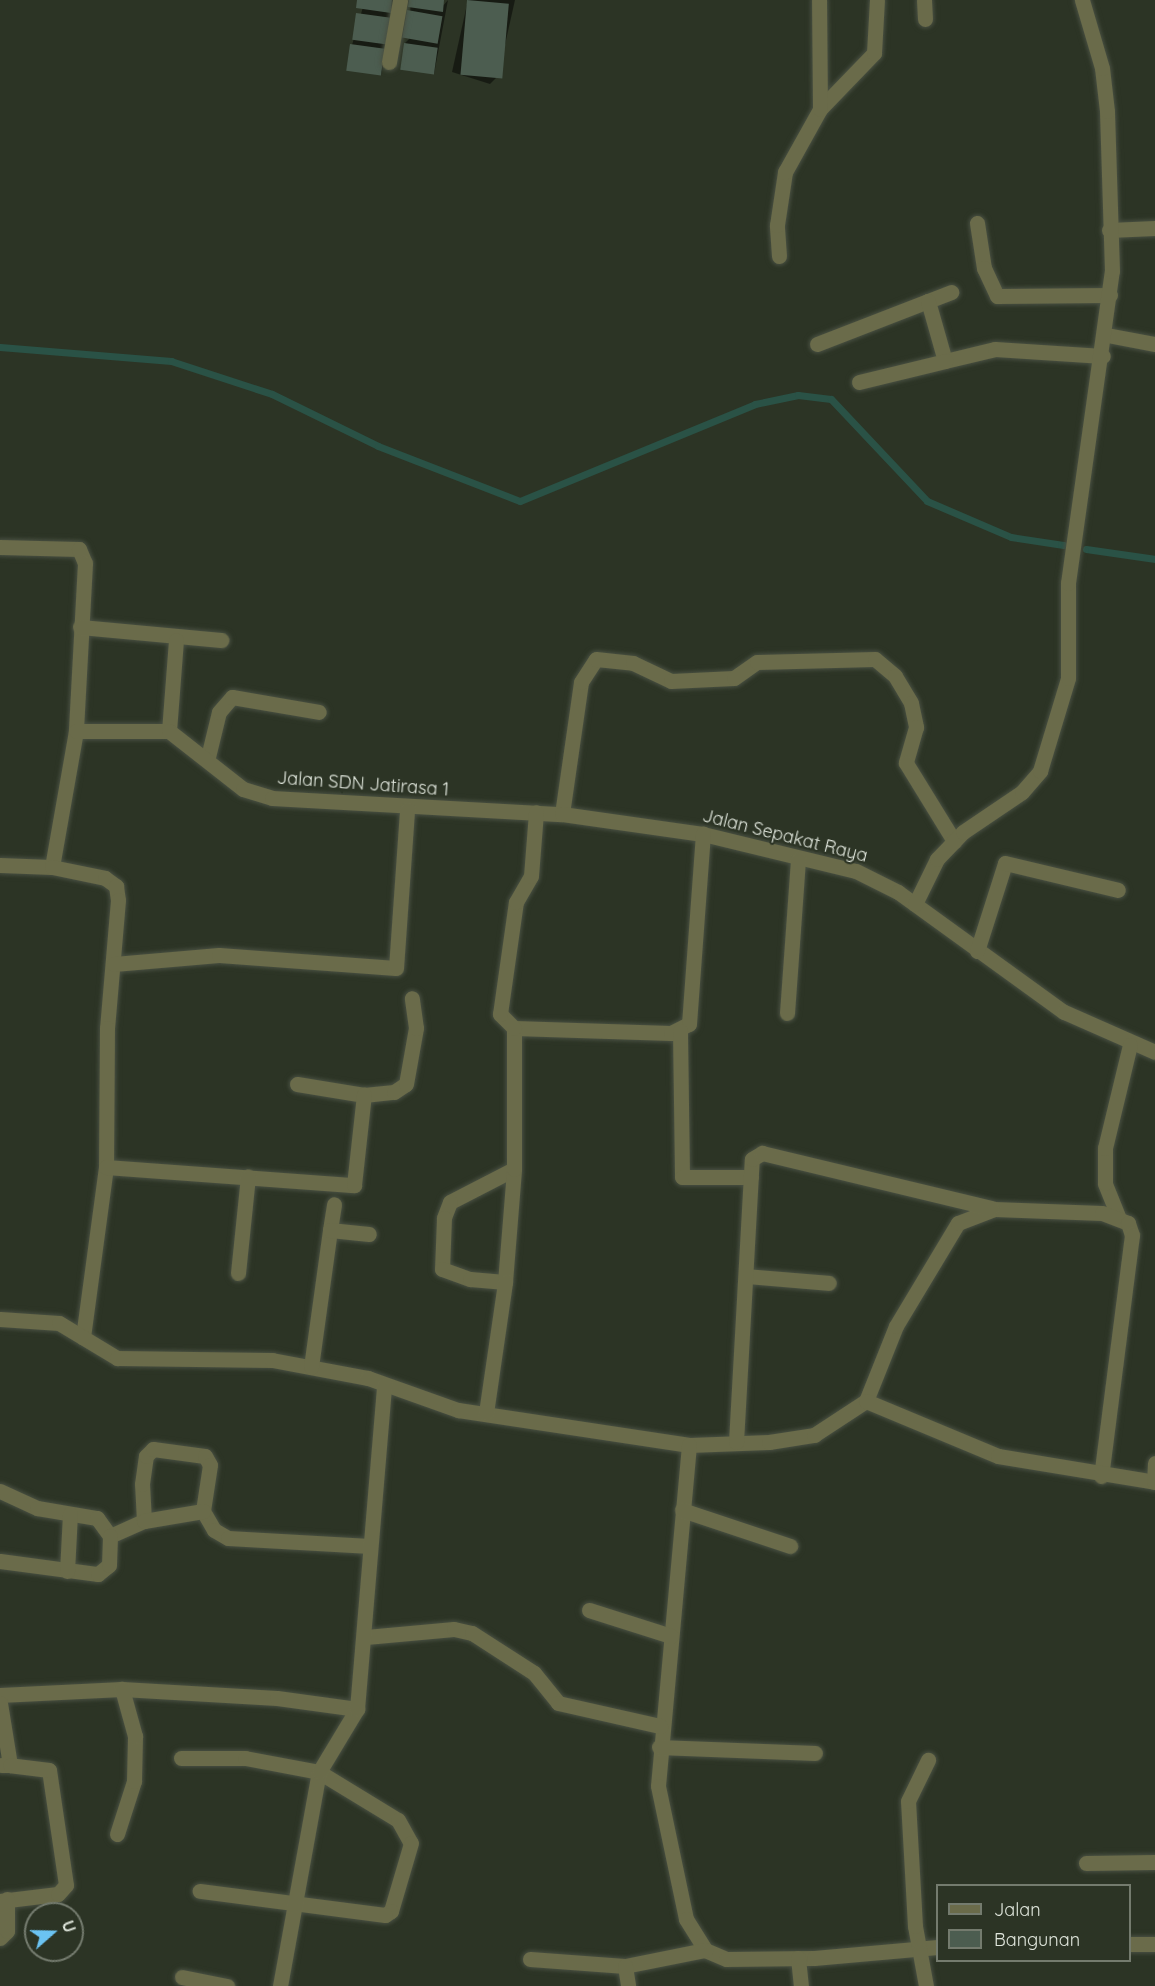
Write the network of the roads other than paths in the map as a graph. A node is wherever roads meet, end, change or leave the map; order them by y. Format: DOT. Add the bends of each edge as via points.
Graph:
graph roads {
  1 [pos="399,0"];
  2 [pos="819,0"];
  3 [pos="877,0"];
  4 [pos="924,0"];
  5 [pos="1082,0"];
  6 [pos="925,19"];
  7 [pos="389,62"];
  8 [pos="820,109"];
  9 [pos="977,223"];
  10 [pos="1155,228"];
  11 [pos="1109,231"];
  12 [pos="780,255"];
  13 [pos="951,292"];
  14 [pos="1110,295"];
  15 [pos="928,301"];
  16 [pos="1107,335"];
  17 [pos="817,344"];
  18 [pos="1155,344"];
  19 [pos="1103,356"];
  20 [pos="945,361"];
  21 [pos="859,382"];
  22 [pos="0,548"];
  23 [pos="80,627"];
  24 [pos="176,640"];
  25 [pos="221,640"];
  26 [pos="319,712"];
  27 [pos="76,731"];
  28 [pos="169,731"];
  29 [pos="208,757"];
  30 [pos="407,809"];
  31 [pos="536,812"];
  32 [pos="562,814"];
  33 [pos="703,834"];
  34 [pos="954,841"];
  35 [pos="798,859"];
  36 [pos="0,865"];
  37 [pos="52,867"];
  38 [pos="1118,890"];
  39 [pos="915,904"];
  40 [pos="977,951"];
  41 [pos="114,964"];
  42 [pos="412,998"];
  43 [pos="787,1013"];
  44 [pos="514,1028"];
  45 [pos="680,1031"];
  46 [pos="1130,1045"];
  47 [pos="1155,1052"];
  48 [pos="297,1084"];
  49 [pos="364,1095"];
  50 [pos="106,1167"];
  51 [pos="514,1169"];
  52 [pos="248,1177"];
  53 [pos="751,1177"];
  54 [pos="334,1204"];
  55 [pos="994,1209"];
  56 [pos="1118,1216"];
  57 [pos="330,1230"];
  58 [pos="369,1234"];
  59 [pos="238,1273"];
  60 [pos="746,1276"];
  61 [pos="504,1282"];
  62 [pos="830,1283"];
  63 [pos="0,1319"];
  64 [pos="82,1337"];
  65 [pos="311,1367"];
  66 [pos="384,1385"];
  67 [pos="866,1401"];
  68 [pos="486,1413"];
  69 [pos="736,1442"];
  70 [pos="689,1445"];
  71 [pos="1155,1463"];
  72 [pos="1101,1476"];
  73 [pos="1154,1482"];
  74 [pos="0,1491"];
  75 [pos="682,1510"];
  76 [pos="203,1511"];
  77 [pos="70,1514"];
  78 [pos="144,1521"];
  79 [pos="110,1536"];
  80 [pos="370,1546"];
  81 [pos="790,1546"];
  82 [pos="0,1561"];
  83 [pos="67,1571"];
  84 [pos="589,1610"];
  85 [pos="671,1636"];
  86 [pos="366,1637"];
  87 [pos="122,1689"];
  88 [pos="0,1695"];
  89 [pos="0,1703"];
  90 [pos="357,1709"];
  91 [pos="660,1726"];
  92 [pos="659,1747"];
  93 [pos="815,1754"];
  94 [pos="181,1758"];
  95 [pos="928,1760"];
  96 [pos="5,1765"];
  97 [pos="319,1772"];
  98 [pos="117,1834"];
  99 [pos="1155,1862"];
  100 [pos="1086,1863"];
  101 [pos="200,1891"];
  102 [pos="4,1900"];
  103 [pos="293,1907"];
  104 [pos="0,1938"];
  105 [pos="1131,1944"];
  106 [pos="1155,1944"];
  107 [pos="936,1947"];
  108 [pos="919,1948"];
  109 [pos="705,1950"];
  110 [pos="798,1958"];
  111 [pos="530,1959"];
  112 [pos="625,1966"];
  113 [pos="182,1977"];
  114 [pos="227,1986"];
  115 [pos="280,1986"];
  116 [pos="628,1986"];
  117 [pos="801,1986"];
  118 [pos="926,1986"];
  1 -- 7 [label="street"];
  2 -- 8 [label="street"];
  3 -- 8 [label="street" via="873,52"];
  4 -- 6 [label="street"];
  5 -- 11 [label="street" via="1102,68"];
  8 -- 12 [label="street" via="785,172 777,225"];
  9 -- 14 [label="street" via="984,268 998,297"];
  10 -- 11 [label="street"];
  11 -- 14 [label="street"];
  13 -- 15 [label="street"];
  14 -- 16 [label="street"];
  15 -- 17 [label="street"];
  15 -- 20 [label="street"];
  16 -- 18 [label="street"];
  16 -- 19 [label="street"];
  19 -- 20 [label="street" via="1075,351 995,349"];
  19 -- 34 [label="street" via="1068,583 1068,678 1040,771 1022,792"];
  20 -- 21 [label="street"];
  22 -- 23 [label="street" via="79,549 85,563"];
  23 -- 24 [label="street"];
  23 -- 27 [label="street"];
  24 -- 25 [label="street"];
  24 -- 28 [label="street"];
  26 -- 29 [label="street" via="232,697 219,712"];
  27 -- 28 [label="street"];
  27 -- 37 [label="street"];
  28 -- 29 [label="street, Jalan SDN Jatirasa 1"];
  29 -- 30 [label="street, Jalan SDN Jatirasa 1" via="243,789 272,798"];
  30 -- 31 [label="street, Jalan SDN Jatirasa 1"];
  30 -- 41 [label="street" via="396,968 219,955"];
  31 -- 32 [label="street, Jalan Sepakat Raya"];
  31 -- 44 [label="street" via="531,876 516,902 505,960 500,1014"];
  32 -- 33 [label="street, Jalan Sepakat Raya"];
  32 -- 34 [label="street" via="581,682 596,659 633,663 671,681 734,678 757,662 875,659 895,676 911,703 916,727 906,763"];
  33 -- 35 [label="street, Jalan Sepakat Raya"];
  33 -- 45 [label="street" via="689,1024"];
  34 -- 39 [label="street" via="937,859"];
  35 -- 39 [label="street, Jalan Sepakat Raya" via="856,871"];
  35 -- 43 [label="street"];
  36 -- 37 [label="street"];
  37 -- 41 [label="street" via="105,878 116,886"];
  38 -- 40 [label="street" via="1005,863"];
  39 -- 40 [label="street, Jalan Sepakat Raya"];
  40 -- 46 [label="street, Jalan Sepakat Raya" via="1064,1012"];
  41 -- 50 [label="street"];
  42 -- 49 [label="street" via="416,1028 406,1084 394,1092"];
  44 -- 45 [label="street"];
  44 -- 51 [label="street"];
  45 -- 53 [label="street" via="682,1177"];
  46 -- 47 [label="street, Jalan Sepakat Raya"];
  46 -- 56 [label="street" via="1105,1148 1105,1183"];
  48 -- 49 [label="street"];
  49 -- 52 [label="street" via="354,1185"];
  50 -- 52 [label="street"];
  50 -- 64 [label="street"];
  51 -- 61 [label="street"];
  51 -- 61 [label="street" via="450,1202 444,1218 442,1269 470,1279"];
  52 -- 59 [label="street"];
  53 -- 55 [label="street" via="752,1159 762,1153"];
  53 -- 60 [label="street"];
  54 -- 57 [label="street"];
  55 -- 56 [label="street"];
  55 -- 67 [label="street" via="958,1223 896,1326"];
  56 -- 72 [label="street" via="1128,1223 1132,1235 1129,1282"];
  57 -- 58 [label="street"];
  57 -- 65 [label="street"];
  60 -- 62 [label="street"];
  60 -- 69 [label="street"];
  61 -- 68 [label="street"];
  63 -- 64 [label="street" via="35,1317"];
  64 -- 65 [label="street" via="117,1358 243,1358"];
  65 -- 66 [label="street"];
  66 -- 68 [label="street"];
  66 -- 80 [label="street"];
  67 -- 69 [label="street" via="814,1435"];
  67 -- 72 [label="street" via="998,1456"];
  68 -- 70 [label="street"];
  69 -- 70 [label="street"];
  70 -- 75 [label="street"];
  71 -- 73 [label="street"];
  72 -- 73 [label="street"];
  74 -- 77 [label="street" via="37,1508"];
  75 -- 81 [label="street"];
  75 -- 85 [label="street"];
  76 -- 78 [label="street"];
  76 -- 78 [label="street" via="210,1465 205,1456 153,1449 146,1456 142,1484"];
  76 -- 80 [label="street" via="214,1530 228,1538"];
  77 -- 79 [label="street" via="97,1518"];
  77 -- 83 [label="street"];
  78 -- 79 [label="street"];
  79 -- 83 [label="street" via="104,1570"];
  80 -- 86 [label="street"];
  82 -- 83 [label="street"];
  84 -- 85 [label="street"];
  85 -- 91 [label="street"];
  86 -- 90 [label="street"];
  86 -- 91 [label="street" via="454,1629 472,1633 534,1673 558,1703"];
  87 -- 88 [label="street"];
  87 -- 90 [label="street" via="277,1698"];
  87 -- 98 [label="street" via="135,1736 134,1781"];
  89 -- 96 [label="street"];
  90 -- 97 [label="street"];
  91 -- 92 [label="street"];
  92 -- 93 [label="street"];
  92 -- 109 [label="street" via="658,1786 668,1845 686,1919"];
  94 -- 97 [label="street" via="245,1758"];
  95 -- 108 [label="street" via="908,1801"];
  96 -- 102 [label="street" via="41,1765 49,1770 66,1885 58,1894"];
  97 -- 103 [label="street"];
  97 -- 103 [label="street" via="398,1820 411,1843 391,1911 376,1915"];
  99 -- 100 [label="street"];
  101 -- 103 [label="street"];
  102 -- 104 [label="street" via="7,1931"];
  103 -- 115 [label="street"];
  105 -- 106 [label="street"];
  107 -- 108 [label="street"];
  108 -- 110 [label="street"];
  108 -- 118 [label="street"];
  109 -- 110 [label="street" via="726,1959"];
  109 -- 112 [label="street"];
  110 -- 117 [label="street"];
  111 -- 112 [label="street"];
  112 -- 116 [label="street"];
  113 -- 114 [label="street"];
}
